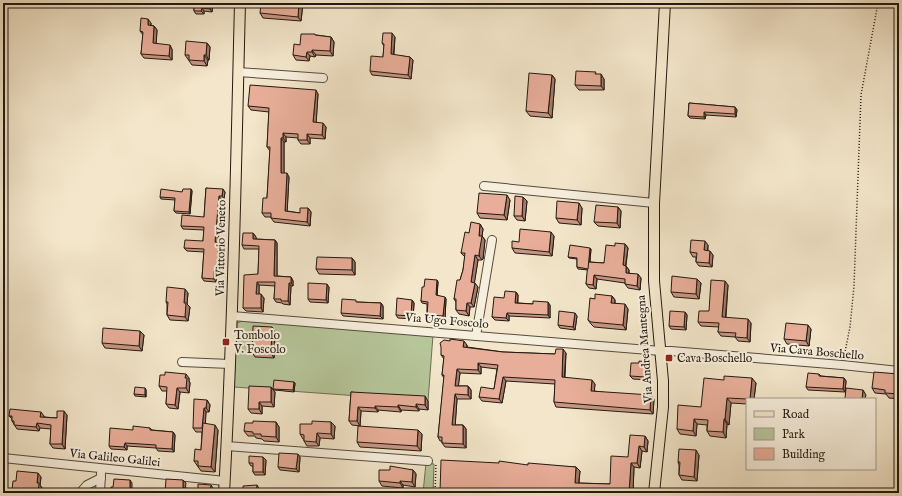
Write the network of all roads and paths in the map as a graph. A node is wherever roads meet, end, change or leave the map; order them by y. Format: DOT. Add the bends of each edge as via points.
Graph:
graph roads {
  1 [pos="240,3"];
  2 [pos="665,3"];
  3 [pos="878,3"];
  4 [pos="238,72"];
  5 [pos="323,78"];
  6 [pos="484,186"];
  7 [pos="654,203"];
  8 [pos="492,240"];
  9 [pos="232,316"];
  10 [pos="476,336"];
  11 [pos="661,351"];
  12 [pos="182,362"];
  13 [pos="230,364"];
  14 [pos="842,365"];
  15 [pos="899,371"];
  16 [pos="227,446"];
  17 [pos="3,458"];
  18 [pos="428,461"];
  19 [pos="102,468"];
  20 [pos="101,478"];
  21 [pos="225,481"];
  22 [pos="80,493"];
  23 [pos="100,493"];
  24 [pos="224,493"];
  25 [pos="435,493"];
  26 [pos="654,493"];
  1 -- 4 [label="main road, Via Vittorio Veneto"];
  2 -- 7 [label="main road, Via Andrea Mantegna"];
  3 -- 14 [label="path" via="861,95 854,286 850,326"];
  4 -- 5 [label="street"];
  4 -- 9 [label="main road, Via Vittorio Veneto"];
  6 -- 7 [label="street"];
  7 -- 11 [label="main road, Via Andrea Mantegna" via="654,281"];
  8 -- 10 [label="street"];
  9 -- 10 [label="street, Via Ugo Foscolo"];
  9 -- 13 [label="main road, Via Vittorio Veneto"];
  10 -- 11 [label="street, Via Ugo Foscolo"];
  11 -- 14 [label="street, Via Cava Boschello"];
  11 -- 26 [label="main road, Via Andrea Mantegna" via="662,408"];
  12 -- 13 [label="street"];
  13 -- 16 [label="main road, Via Vittorio Veneto"];
  14 -- 15 [label="street, Via Cava Boschello"];
  16 -- 18 [label="street"];
  16 -- 21 [label="main road, Via Vittorio Veneto"];
  17 -- 19 [label="street, Via Galileo Galilei"];
  18 -- 25 [label="path" via="436,462"];
  19 -- 20 [label="street"];
  19 -- 21 [label="street, Via Galileo Galilei"];
  20 -- 22 [label="street" via="87,485"];
  20 -- 23 [label="street"];
  21 -- 24 [label="main road, Via Vittorio Veneto"];
}
